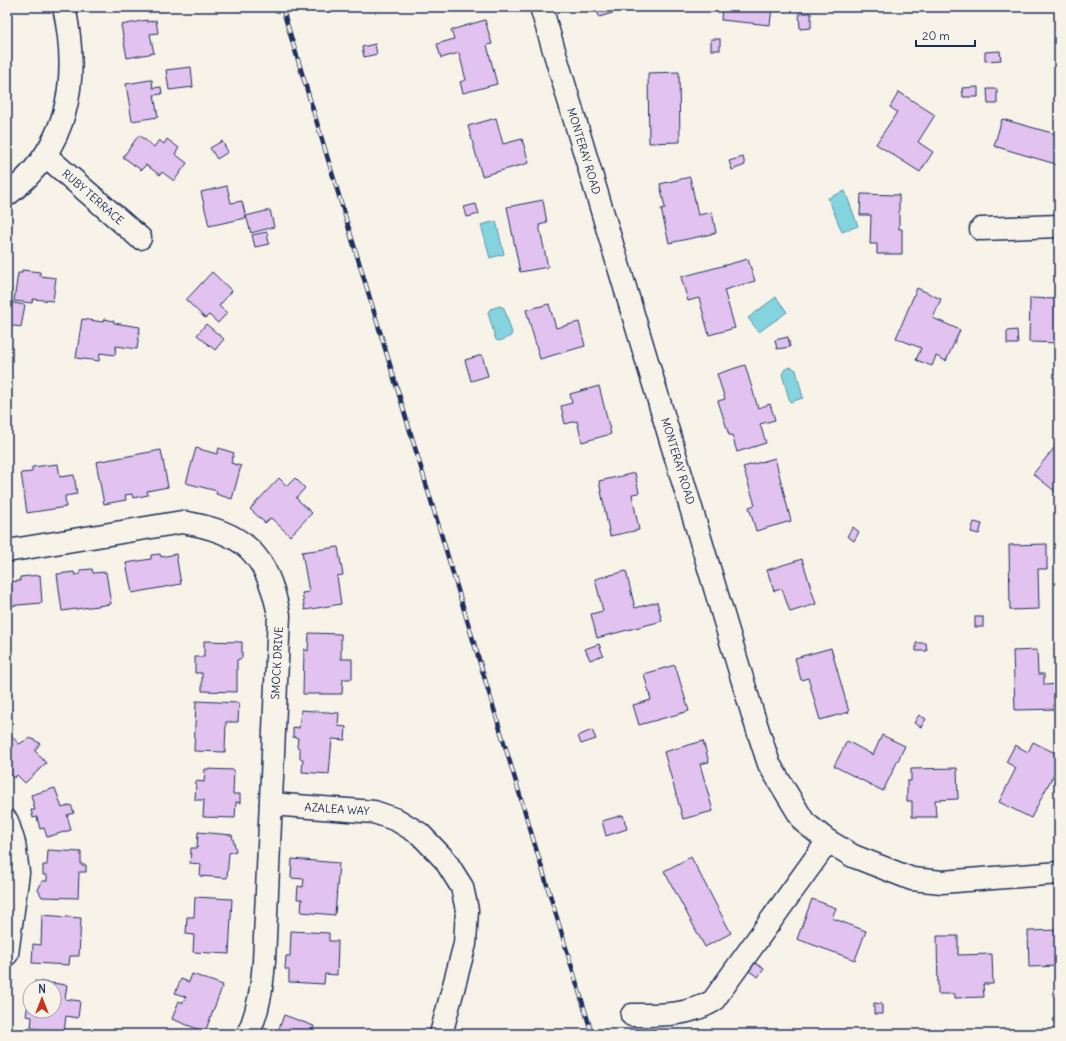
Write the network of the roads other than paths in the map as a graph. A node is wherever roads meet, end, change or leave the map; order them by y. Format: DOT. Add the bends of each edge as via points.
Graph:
graph roads {
  1 [pos="64,7"];
  2 [pos="541,7"];
  3 [pos="46,156"];
  4 [pos="7,195"];
  5 [pos="1059,226"];
  6 [pos="981,229"];
  7 [pos="140,238"];
  8 [pos="7,551"];
  9 [pos="271,804"];
  10 [pos="7,820"];
  11 [pos="828,841"];
  12 [pos="1059,873"];
  13 [pos="9,917"];
  14 [pos="7,954"];
  15 [pos="632,1015"];
  16 [pos="248,1034"];
  17 [pos="441,1034"];
  1 -- 3 [label="street" via="70,34 72,72 67,103 59,129"];
  2 -- 11 [label="street, MONTERAY ROAD" via="769,764 804,822"];
  3 -- 4 [label="street"];
  3 -- 7 [label="street, RUBY TERRACE"];
  5 -- 6 [label="street"];
  8 -- 9 [label="street, SMOCK DRIVE" via="182,522 209,526 252,550 265,566 274,589 279,615"];
  9 -- 16 [label="street, SMOCK DRIVE" via="261,992 255,1019"];
  9 -- 17 [label="street, AZALEA WAY" via="374,812 397,820 420,834 445,860 462,887 467,910 465,944"];
  10 -- 13 [label="street" via="14,843 18,873"];
  11 -- 12 [label="street, MONTERAY ROAD" via="853,856 912,879 942,882"];
  11 -- 15 [label="street" via="713,1001 700,1009 675,1015"];
  13 -- 14 [label="street"];
}
